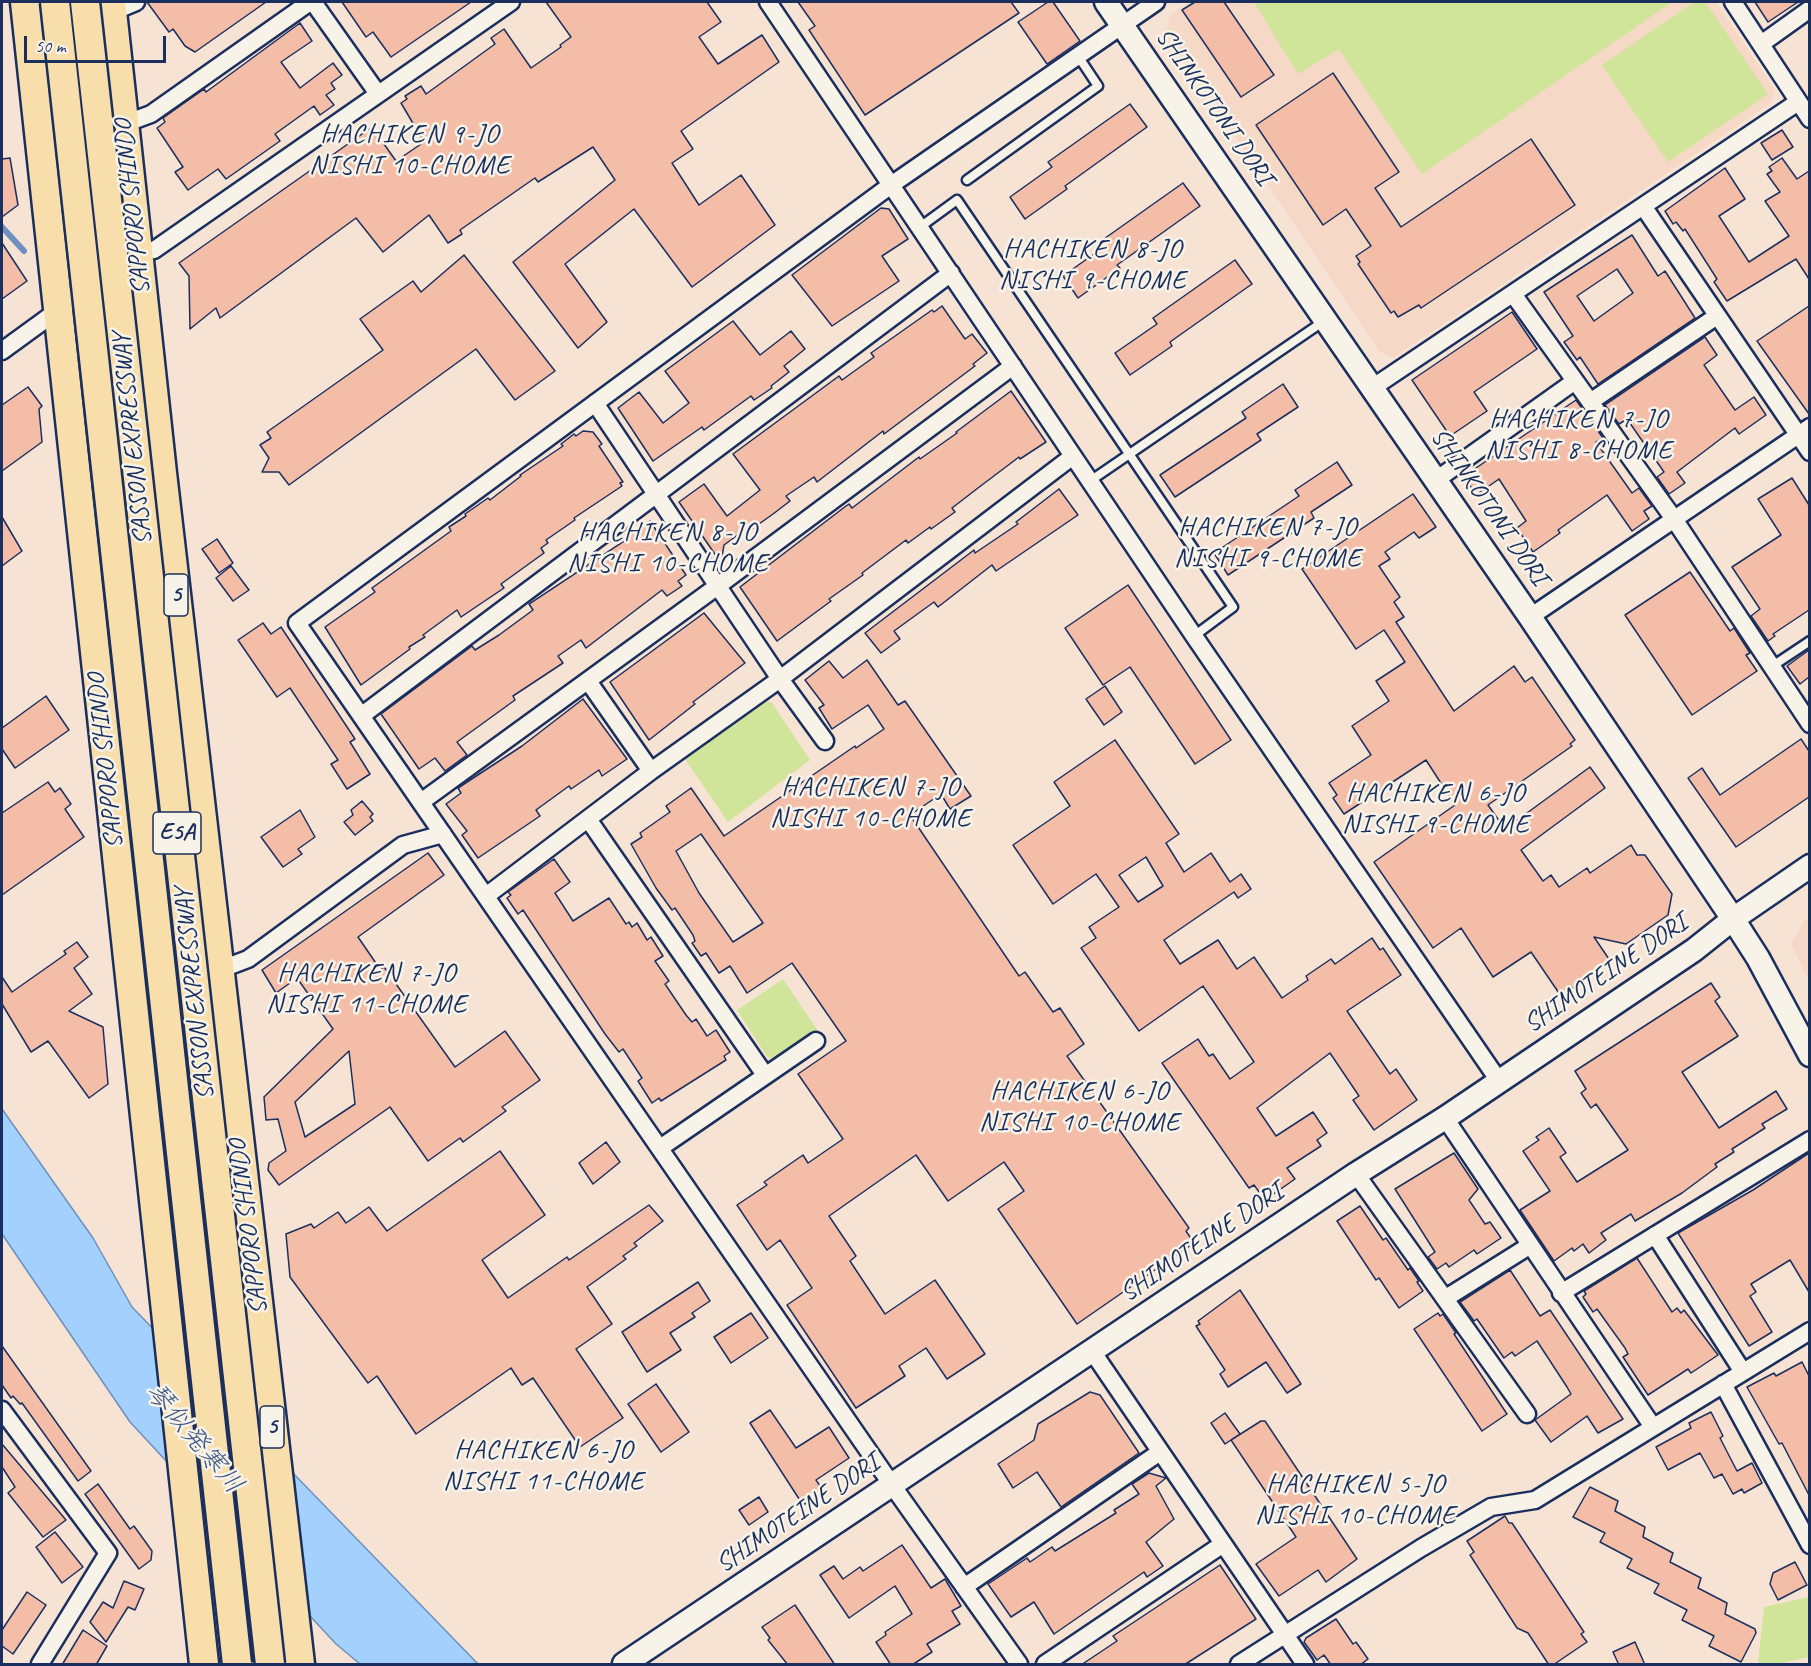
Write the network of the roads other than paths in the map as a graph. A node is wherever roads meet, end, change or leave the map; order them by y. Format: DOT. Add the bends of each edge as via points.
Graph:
graph roads {
  1 [pos="25,2"];
  2 [pos="55,2"];
  3 [pos="85,2"];
  4 [pos="312,2"];
  5 [pos="511,2"];
  6 [pos="768,2"];
  7 [pos="1106,2"];
  8 [pos="1156,2"];
  9 [pos="1733,2"];
  10 [pos="120,5"];
  11 [pos="1809,9"];
  12 [pos="1122,24"];
  13 [pos="1761,44"];
  14 [pos="1078,55"];
  15 [pos="378,94"];
  16 [pos="1798,102"];
  17 [pos="1809,119"];
  18 [pos="124,124"];
  19 [pos="967,180"];
  20 [pos="891,185"];
  21 [pos="1643,206"];
  22 [pos="920,227"];
  23 [pos="138,252"];
  24 [pos="951,273"];
  25 [pos="1513,294"];
  26 [pos="58,312"];
  27 [pos="1717,316"];
  28 [pos="1326,319"];
  29 [pos="2,351"];
  30 [pos="1013,366"];
  31 [pos="1575,381"];
  32 [pos="1372,388"];
  33 [pos="1590,402"];
  34 [pos="595,403"];
  35 [pos="1804,431"];
  36 [pos="1809,452"];
  37 [pos="1128,455"];
  38 [pos="1073,456"];
  39 [pos="1436,480"];
  40 [pos="1090,481"];
  41 [pos="657,494"];
  42 [pos="1674,519"];
  43 [pos="719,585"];
  44 [pos="1530,617"];
  45 [pos="1194,636"];
  46 [pos="1809,641"];
  47 [pos="1771,667"];
  48 [pos="780,679"];
  49 [pos="588,681"];
  50 [pos="362,716"];
  51 [pos="1809,724"];
  52 [pos="825,741"];
  53 [pos="651,771"];
  54 [pos="421,802"];
  55 [pos="588,819"];
  56 [pos="443,834"];
  57 [pos="1809,866"];
  58 [pos="486,896"];
  59 [pos="1733,919"];
  60 [pos="219,970"];
  61 [pos="816,1041"];
  62 [pos="1809,1055"];
  63 [pos="765,1075"];
  64 [pos="1499,1081"];
  65 [pos="1445,1118"];
  66 [pos="1809,1140"];
  67 [pos="660,1148"];
  68 [pos="1356,1174"];
  69 [pos="1655,1235"];
  70 [pos="1529,1246"];
  71 [pos="1561,1293"];
  72 [pos="1446,1298"];
  73 [pos="1809,1331"];
  74 [pos="1092,1351"];
  75 [pos="1743,1372"];
  76 [pos="1723,1384"];
  77 [pos="2,1410"];
  78 [pos="1527,1414"];
  79 [pos="1653,1427"];
  80 [pos="1160,1452"];
  81 [pos="892,1485"];
  82 [pos="1223,1544"];
  83 [pos="1809,1545"];
  84 [pos="964,1587"];
  85 [pos="1284,1633"];
  86 [pos="40,1665"];
  87 [pos="204,1665"];
  88 [pos="237,1665"];
  89 [pos="270,1665"];
  90 [pos="300,1665"];
  91 [pos="624,1665"];
  92 [pos="1019,1665"];
  93 [pos="1045,1665"];
  94 [pos="1239,1665"];
  95 [pos="1305,1665"];
  1 -- 26 [label="highway, SAPPORO SHINDO"];
  2 -- 88 [label="highway, SASSON EXPRESSWAY / E5A, bridge"];
  3 -- 89 [label="highway, SASSON EXPRESSWAY / E5A, bridge"];
  4 -- 15 [label="street"];
  4 -- 18 [label="street" via="151,114"];
  5 -- 15 [label="street"];
  6 -- 20 [label="street"];
  7 -- 12 [label="main road, SHINKOTONI DORI"];
  8 -- 12 [label="street"];
  9 -- 13 [label="street"];
  10 -- 18 [label="highway, SAPPORO SHINDO / 5"];
  11 -- 13 [label="street"];
  12 -- 14 [label="street"];
  12 -- 28 [label="main road, SHINKOTONI DORI"];
  13 -- 16 [label="street"];
  14 -- 19 [label="lane" via="1098,86"];
  14 -- 20 [label="street"];
  15 -- 23 [label="street" via="154,250"];
  16 -- 17 [label="street"];
  16 -- 21 [label="street"];
  18 -- 23 [label="highway, SAPPORO SHINDO / 5"];
  20 -- 22 [label="street"];
  20 -- 34 [label="street"];
  21 -- 25 [label="street"];
  21 -- 27 [label="street"];
  22 -- 24 [label="street"];
  22 -- 37 [label="lane" via="957,200"];
  23 -- 26 [label="street"];
  23 -- 60 [label="highway, SAPPORO SHINDO / 5"];
  24 -- 30 [label="street"];
  24 -- 41 [label="street"];
  25 -- 31 [label="street"];
  25 -- 32 [label="street"];
  26 -- 29 [label="street"];
  26 -- 87 [label="highway, SAPPORO SHINDO"];
  27 -- 33 [label="street"];
  27 -- 35 [label="street"];
  28 -- 32 [label="main road, SHINKOTONI DORI"];
  28 -- 37 [label="lane"];
  30 -- 38 [label="street"];
  30 -- 43 [label="street"];
  31 -- 33 [label="street"];
  31 -- 39 [label="street"];
  32 -- 39 [label="main road, SHINKOTONI DORI"];
  33 -- 42 [label="street"];
  34 -- 41 [label="street"];
  34 -- 50 [label="street" via="297,623"];
  35 -- 36 [label="street"];
  35 -- 42 [label="street"];
  37 -- 40 [label="lane"];
  37 -- 45 [label="lane" via="1233,607"];
  38 -- 40 [label="street"];
  38 -- 48 [label="street"];
  39 -- 44 [label="main road, SHINKOTONI DORI"];
  40 -- 45 [label="street"];
  41 -- 43 [label="street"];
  41 -- 50 [label="street"];
  42 -- 44 [label="street"];
  42 -- 47 [label="street"];
  43 -- 48 [label="street"];
  43 -- 49 [label="street"];
  44 -- 59 [label="main road, SHINKOTONI DORI"];
  45 -- 64 [label="street"];
  46 -- 47 [label="lane"];
  47 -- 51 [label="street"];
  48 -- 52 [label="street"];
  48 -- 53 [label="street"];
  49 -- 53 [label="street"];
  49 -- 54 [label="street"];
  50 -- 54 [label="street"];
  53 -- 55 [label="street"];
  54 -- 56 [label="street"];
  55 -- 58 [label="street"];
  55 -- 63 [label="street"];
  56 -- 58 [label="street"];
  56 -- 60 [label="street" via="403,845 248,959"];
  57 -- 59 [label="main road, SHIMOTEINE DORI"];
  58 -- 67 [label="street"];
  59 -- 62 [label="main road, SHINKOTONI DORI"];
  59 -- 64 [label="main road, SHIMOTEINE DORI" via="1695,950"];
  60 -- 90 [label="highway, SAPPORO SHINDO / 5"];
  61 -- 63 [label="street"];
  63 -- 67 [label="street"];
  64 -- 65 [label="main road, SHIMOTEINE DORI"];
  65 -- 68 [label="main road, SHIMOTEINE DORI"];
  65 -- 70 [label="street"];
  66 -- 69 [label="street"];
  67 -- 81 [label="street"];
  68 -- 72 [label="street"];
  68 -- 74 [label="main road, SHIMOTEINE DORI"];
  69 -- 71 [label="street"];
  69 -- 75 [label="street"];
  70 -- 71 [label="street"];
  70 -- 72 [label="street"];
  71 -- 79 [label="street"];
  72 -- 78 [label="street"];
  73 -- 75 [label="street"];
  74 -- 80 [label="street"];
  74 -- 81 [label="main road, SHIMOTEINE DORI"];
  75 -- 76 [label="street"];
  76 -- 79 [label="street"];
  76 -- 83 [label="street"];
  77 -- 86 [label="street" via="108,1553"];
  79 -- 85 [label="street" via="1535,1500 1491,1507"];
  80 -- 82 [label="street"];
  80 -- 84 [label="street"];
  81 -- 84 [label="street"];
  81 -- 91 [label="main road, SHIMOTEINE DORI"];
  82 -- 85 [label="street"];
  82 -- 93 [label="street"];
  84 -- 92 [label="street"];
  85 -- 94 [label="street"];
  85 -- 95 [label="street"];
}
